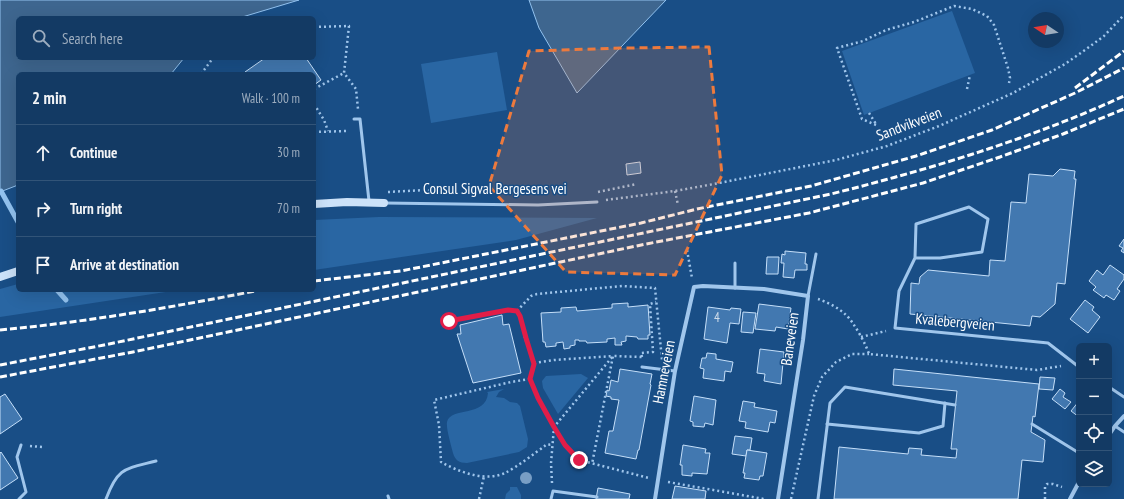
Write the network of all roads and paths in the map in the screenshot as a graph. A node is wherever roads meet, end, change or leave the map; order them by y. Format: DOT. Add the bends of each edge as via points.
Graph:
graph roads {
  1 [pos="1124,15"];
  2 [pos="316,27"];
  3 [pos="212,60"];
  4 [pos="202,72"];
  5 [pos="344,73"];
  6 [pos="970,75"];
  7 [pos="1009,83"];
  8 [pos="316,88"];
  9 [pos="967,89"];
  10 [pos="316,107"];
  11 [pos="869,113"];
  12 [pos="354,119"];
  13 [pos="360,119"];
  14 [pos="348,131"];
  15 [pos="316,132"];
  16 [pos="328,132"];
  17 [pos="675,191"];
  18 [pos="597,202"];
  19 [pos="370,203"];
  20 [pos="384,203"];
  21 [pos="316,204"];
  22 [pos="678,205"];
  23 [pos="687,250"];
  24 [pos="816,254"];
  25 [pos="915,258"];
  26 [pos="735,263"];
  27 [pos="16,272"];
  28 [pos="0,277"];
  29 [pos="694,287"];
  30 [pos="734,288"];
  31 [pos="808,296"];
  32 [pos="656,302"];
  33 [pos="517,311"];
  34 [pos="449,321"];
  35 [pos="894,328"];
  36 [pos="861,338"];
  37 [pos="869,354"];
  38 [pos="613,356"];
  39 [pos="1074,363"];
  40 [pos="534,364"];
  41 [pos="642,366"];
  42 [pos="663,370"];
  43 [pos="675,371"];
  44 [pos="530,379"];
  45 [pos="1112,389"];
  46 [pos="1124,397"];
  47 [pos="945,403"];
  48 [pos="955,405"];
  49 [pos="1124,416"];
  50 [pos="827,424"];
  51 [pos="1032,424"];
  52 [pos="1115,426"];
  53 [pos="554,427"];
  54 [pos="1112,430"];
  55 [pos="1124,432"];
  56 [pos="553,444"];
  57 [pos="21,445"];
  58 [pos="1076,451"];
  59 [pos="156,461"];
  60 [pos="592,464"];
  61 [pos="484,476"];
  62 [pos="658,480"];
  63 [pos="1062,487"];
  64 [pos="1076,487"];
  65 [pos="553,491"];
  66 [pos="597,497"];
  67 [pos="19,499"];
  68 [pos="106,499"];
  69 [pos="479,499"];
  70 [pos="551,499"];
  71 [pos="655,499"];
  72 [pos="764,499"];
  73 [pos="778,499"];
  74 [pos="791,499"];
  75 [pos="818,499"];
  76 [pos="1045,499"];
  77 [pos="1070,499"];
  1 -- 17 [label="path, Sandvikveien" via="1104,36 1065,64 1013,94 939,126 887,146 836,160"];
  2 -- 5 [label="path" via="349,26"];
  3 -- 4 [label="path"];
  5 -- 8 [label="path"];
  5 -- 13 [label="path" via="356,89"];
  6 -- 9 [label="path"];
  7 -- 11 [label="path" via="1008,68 994,26 987,16 972,8 954,6 837,48 862,119 876,125"];
  10 -- 16 [label="path"];
  12 -- 13 [label="lane"];
  13 -- 19 [label="lane"];
  14 -- 16 [label="path"];
  15 -- 16 [label="path"];
  17 -- 18 [label="path"];
  17 -- 22 [label="path"];
  18 -- 20 [label="lane, Consul Sigval Bergesens vei" via="538,205"];
  19 -- 20 [label="street, Consul Sigval Bergesens vei"];
  19 -- 21 [label="street, Consul Sigval Bergesens vei"];
  23 -- 29 [label="path"];
  24 -- 31 [label="lane"];
  25 -- 25 [label="lane, Kvalebergveien" via="940,258 982,252 988,219 969,207 916,224"];
  25 -- 35 [label="lane, Kvalebergveien" via="899,291"];
  26 -- 30 [label="lane"];
  27 -- 28 [label="street"];
  29 -- 30 [label="street, Baneveien"];
  29 -- 43 [label="street, Hamneveien"];
  30 -- 31 [label="street, Baneveien" via="764,289"];
  31 -- 36 [label="path" via="825,301 847,315"];
  31 -- 73 [label="street, Baneveien"];
  32 -- 33 [label="path" via="655,288 622,286 537,294 531,296"];
  32 -- 38 [label="path" via="650,304 653,352 641,352 642,356"];
  32 -- 42 [label="path"];
  33 -- 34 [label="path" via="508,310"];
  33 -- 40 [label="path"];
  35 -- 36 [label="path"];
  35 -- 39 [label="lane, Kvalebergveien" via="1048,343"];
  36 -- 37 [label="path"];
  37 -- 39 [label="path" via="1037,370"];
  37 -- 74 [label="path" via="852,354 836,362 822,377 814,396"];
  38 -- 40 [label="path"];
  38 -- 53 [label="path"];
  38 -- 60 [label="path"];
  40 -- 44 [label="path"];
  41 -- 42 [label="lane"];
  42 -- 43 [label="lane"];
  43 -- 62 [label="street, Hamneveien"];
  44 -- 53 [label="path"];
  44 -- 61 [label="path" via="434,400 439,425 441,462 456,470"];
  45 -- 46 [label="lane"];
  47 -- 48 [label="lane"];
  47 -- 50 [label="lane" via="943,426 919,433"];
  47 -- 50 [label="lane" via="845,387 830,403"];
  49 -- 52 [label="street"];
  50 -- 75 [label="lane"];
  51 -- 58 [label="lane"];
  52 -- 54 [label="street"];
  52 -- 55 [label="lane"];
  53 -- 56 [label="path"];
  53 -- 60 [label="path" via="565,445 579,460"];
  56 -- 61 [label="path" via="546,445 506,473 492,477"];
  56 -- 65 [label="path"];
  57 -- 67 [label="lane" via="17,457 26,492"];
  59 -- 68 [label="lane" via="122,472 114,480"];
  60 -- 62 [label="path"];
  61 -- 69 [label="path"];
  62 -- 71 [label="street, Hamneveien"];
  62 -- 72 [label="path"];
  63 -- 76 [label="path" via="1048,484 1045,487"];
  64 -- 77 [label="street"];
  65 -- 66 [label="lane"];
  65 -- 70 [label="lane"];
}
